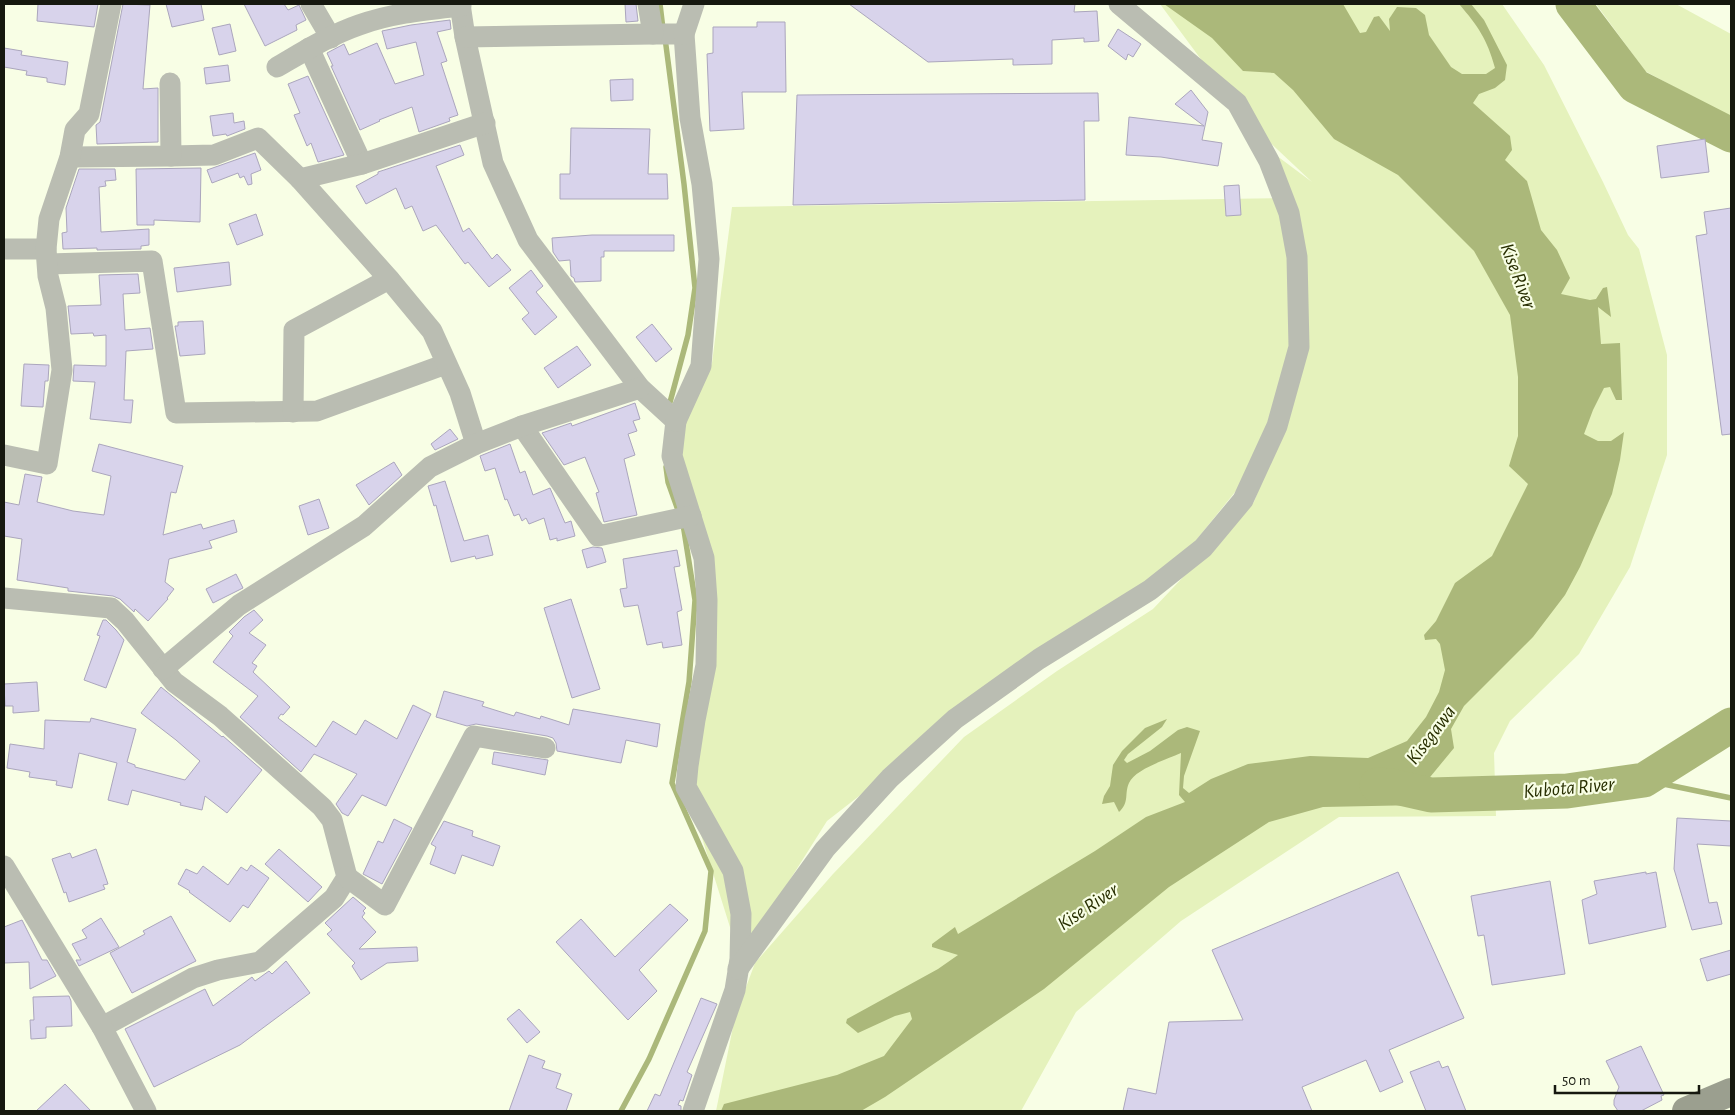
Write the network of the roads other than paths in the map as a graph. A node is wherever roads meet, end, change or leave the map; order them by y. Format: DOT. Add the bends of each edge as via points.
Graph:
graph roads {
  1 [pos="111,4"];
  2 [pos="311,4"];
  3 [pos="648,4"];
  4 [pos="694,4"];
  5 [pos="1119,4"];
  6 [pos="460,5"];
  7 [pos="653,34"];
  8 [pos="679,34"];
  9 [pos="465,37"];
  10 [pos="331,38"];
  11 [pos="309,48"];
  12 [pos="277,67"];
  13 [pos="170,83"];
  14 [pos="484,123"];
  15 [pos="171,156"];
  16 [pos="70,157"];
  17 [pos="362,164"];
  18 [pos="300,179"];
  19 [pos="4,249"];
  20 [pos="47,257"];
  21 [pos="389,279"];
  22 [pos="446,364"];
  23 [pos="640,388"];
  24 [pos="293,412"];
  25 [pos="676,422"];
  26 [pos="522,426"];
  27 [pos="476,444"];
  28 [pos="4,455"];
  29 [pos="691,516"];
  30 [pos="4,598"];
  31 [pos="163,669"];
  32 [pos="545,748"];
  33 [pos="4,866"];
  34 [pos="347,877"];
  35 [pos="738,969"];
  36 [pos="102,1027"];
  37 [pos="1731,1092"];
  38 [pos="146,1111"];
  39 [pos="693,1111"];
  40 [pos="1686,1111"];
  1 -- 16 [label="street" via="89,114 74,130"];
  2 -- 10 [label="street"];
  3 -- 7 [label="street"];
  4 -- 8 [label="street"];
  5 -- 35 [label="street" via="1238,104 1269,161 1289,213 1297,257 1299,347 1278,426 1243,500 1203,548 1150,590 1039,660 955,719 890,778 825,850"];
  6 -- 9 [label="street"];
  6 -- 10 [label="street" via="398,14 358,25"];
  7 -- 8 [label="street"];
  7 -- 9 [label="street"];
  8 -- 25 [label="street" via="702,184 709,260 701,366"];
  9 -- 14 [label="street"];
  10 -- 11 [label="street"];
  11 -- 12 [label="street"];
  11 -- 17 [label="street"];
  13 -- 15 [label="street"];
  14 -- 17 [label="street"];
  14 -- 23 [label="street" via="494,163 528,240"];
  15 -- 16 [label="street"];
  15 -- 18 [label="street" via="214,155 258,138"];
  16 -- 20 [label="street" via="49,219"];
  17 -- 18 [label="street"];
  18 -- 21 [label="street"];
  19 -- 20 [label="street"];
  20 -- 24 [label="street" via="152,261 176,413"];
  20 -- 28 [label="street" via="62,370 47,464"];
  21 -- 22 [label="street" via="432,331"];
  21 -- 24 [label="street" via="294,330"];
  22 -- 24 [label="street" via="317,411"];
  22 -- 27 [label="street" via="460,393"];
  23 -- 25 [label="street"];
  23 -- 26 [label="street"];
  25 -- 29 [label="street" via="672,456"];
  26 -- 27 [label="street"];
  26 -- 29 [label="street" via="598,536"];
  27 -- 31 [label="street" via="430,467 364,526 239,605"];
  29 -- 35 [label="street" via="704,558 706,665 686,787 732,871 741,914"];
  30 -- 31 [label="street" via="111,608"];
  31 -- 34 [label="street" via="174,682 220,716 322,807 332,820"];
  32 -- 34 [label="street" via="474,736 385,905"];
  33 -- 36 [label="street"];
  34 -- 36 [label="street" via="334,898 260,962 193,978"];
  35 -- 39 [label="street" via="735,990"];
  36 -- 38 [label="street"];
  37 -- 40 [label="main road"];
}
